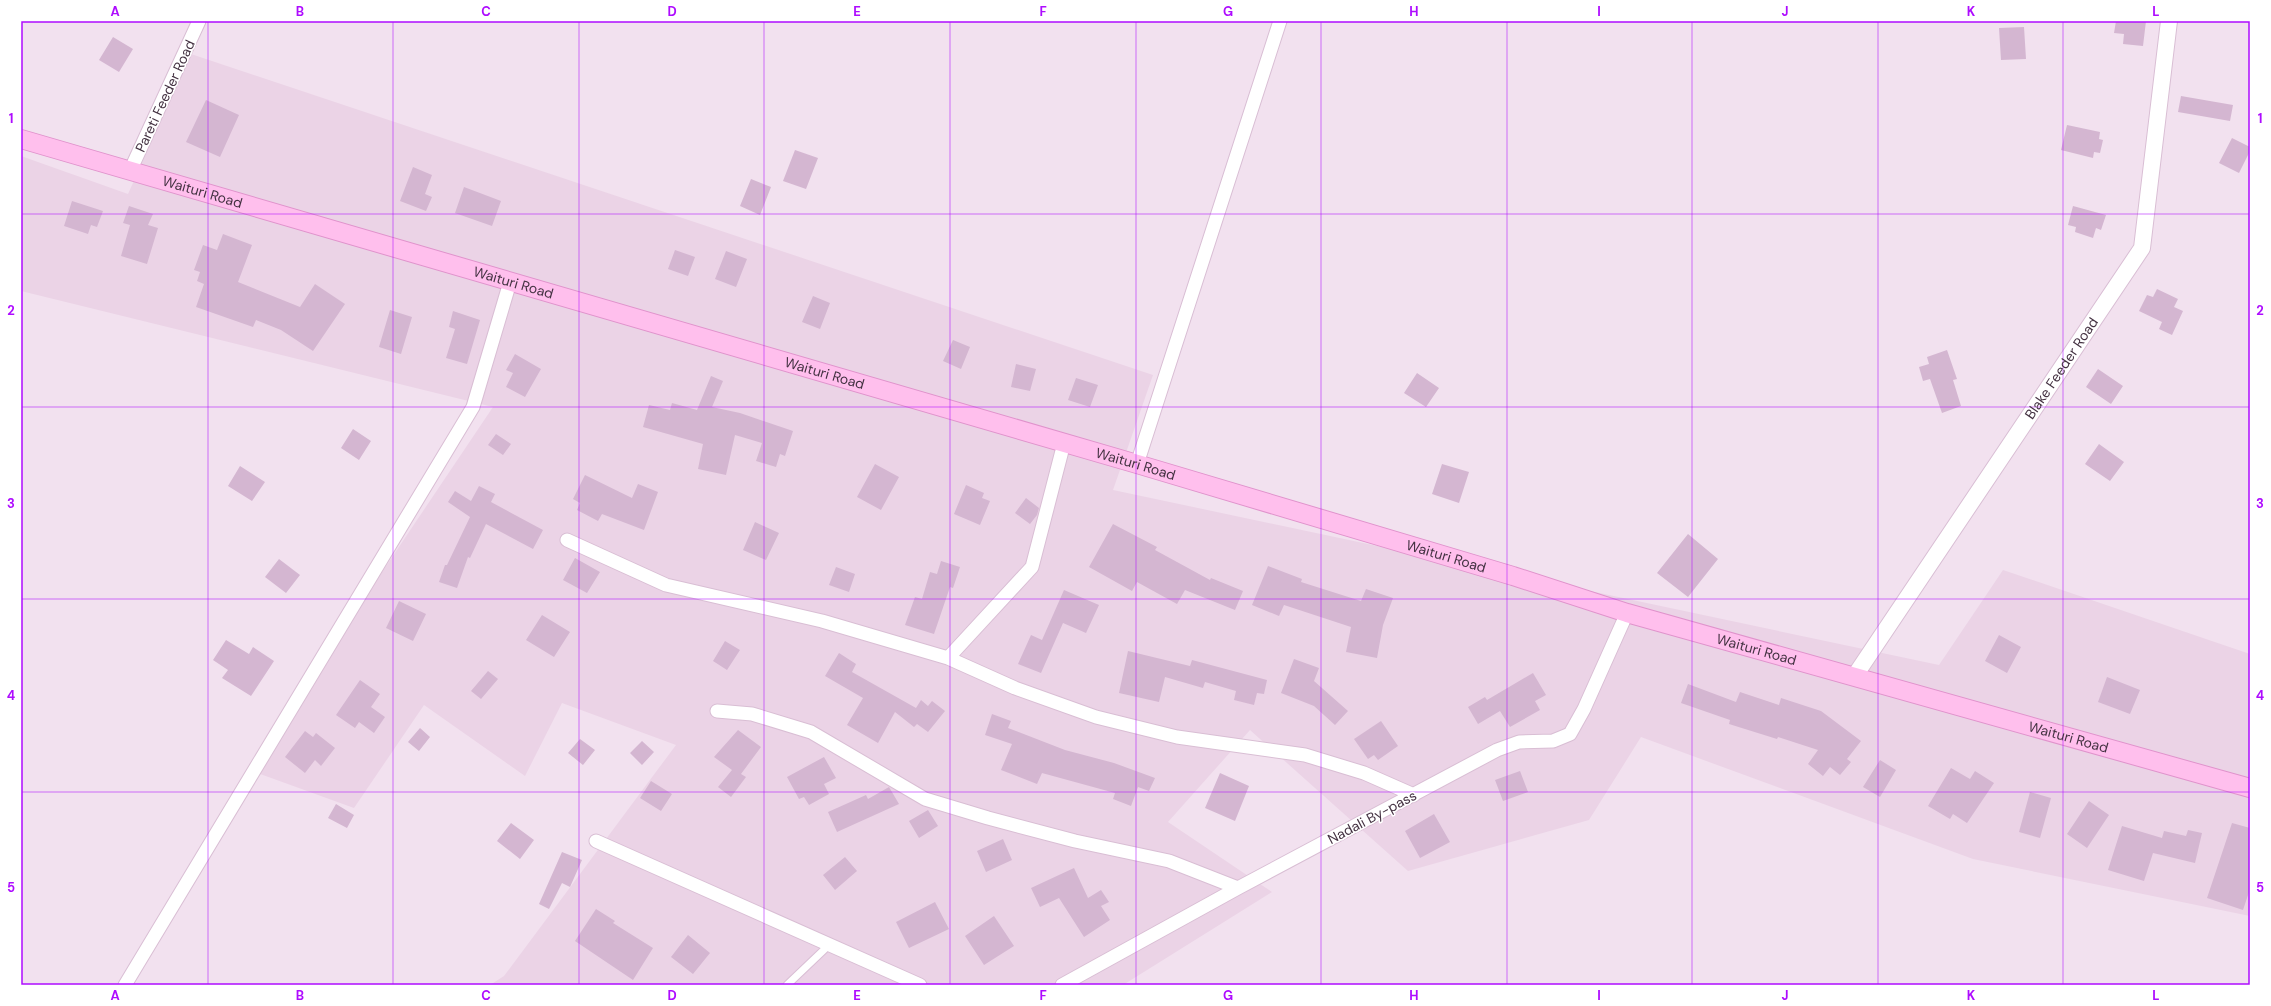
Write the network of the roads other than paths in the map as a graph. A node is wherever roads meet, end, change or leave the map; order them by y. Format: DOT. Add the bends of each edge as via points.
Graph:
graph roads {
  1 [pos="199,21"];
  2 [pos="1280,21"];
  3 [pos="2169,21"];
  4 [pos="21,139"];
  5 [pos="130,171"];
  6 [pos="510,282"];
  7 [pos="1064,443"];
  8 [pos="1137,464"];
  9 [pos="567,540"];
  10 [pos="1628,613"];
  11 [pos="948,658"];
  12 [pos="1854,677"];
  13 [pos="717,711"];
  14 [pos="2250,788"];
  15 [pos="1414,795"];
  16 [pos="596,841"];
  17 [pos="1238,888"];
  18 [pos="829,945"];
  19 [pos="125,985"];
  20 [pos="788,985"];
  21 [pos="920,985"];
  22 [pos="1062,985"];
  1 -- 5 [label="street, Pareti Feeder Road"];
  2 -- 8 [label="street"];
  3 -- 12 [label="street, Blake Feeder Road" via="2142,248"];
  4 -- 5 [label="main road, Waituri Road"];
  5 -- 6 [label="main road, Waituri Road"];
  6 -- 7 [label="main road, Waituri Road"];
  6 -- 19 [label="street" via="472,407"];
  7 -- 8 [label="main road, Waituri Road"];
  7 -- 11 [label="street" via="1032,567"];
  8 -- 10 [label="main road, Waituri Road" via="1513,576"];
  9 -- 11 [label="street" via="666,585 822,621"];
  10 -- 12 [label="main road, Waituri Road"];
  10 -- 15 [label="street, Nadali By-pass" via="1570,734 1553,741 1510,744"];
  11 -- 15 [label="street" via="1015,688 1096,717 1177,737 1305,755 1364,773"];
  12 -- 14 [label="main road, Waituri Road"];
  13 -- 17 [label="street" via="752,714 811,732 926,799 1068,839 1169,861"];
  15 -- 17 [label="street, Nadali By-pass"];
  16 -- 18 [label="street"];
  17 -- 22 [label="street, Nadali By-pass"];
  18 -- 20 [label="lane"];
  18 -- 21 [label="street"];
}
